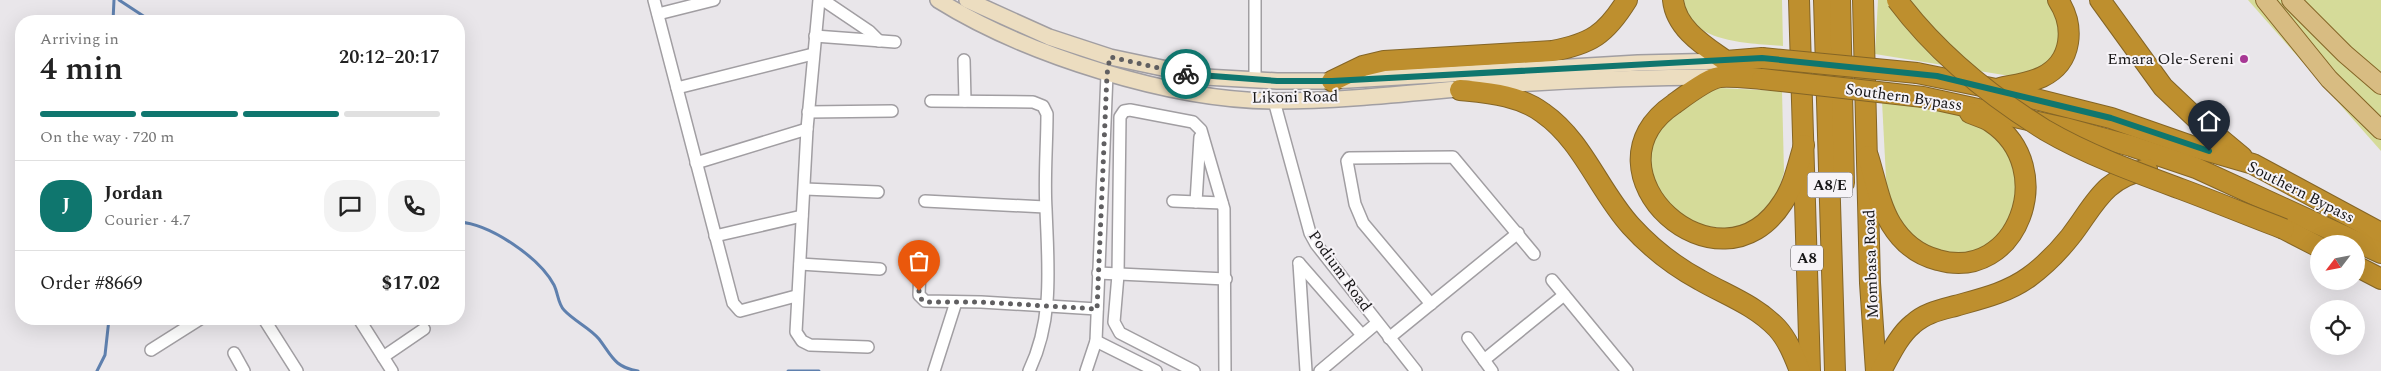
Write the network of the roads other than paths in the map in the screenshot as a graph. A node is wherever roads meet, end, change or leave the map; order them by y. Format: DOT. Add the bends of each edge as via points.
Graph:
graph roads {
  1 [pos="654,0"];
  2 [pos="714,0"];
  3 [pos="821,0"];
  4 [pos="938,0"];
  5 [pos="967,0"];
  6 [pos="1255,0"];
  7 [pos="1627,0"];
  8 [pos="1673,0"];
  9 [pos="1824,0"];
  10 [pos="1840,0"];
  11 [pos="1863,0"];
  12 [pos="1871,0"];
  13 [pos="1897,0"];
  14 [pos="2058,0"];
  15 [pos="2100,0"];
  16 [pos="2265,0"];
  17 [pos="2291,0"];
  18 [pos="1799,1"];
  19 [pos="658,14"];
  20 [pos="1864,28"];
  21 [pos="815,36"];
  22 [pos="879,41"];
  23 [pos="894,42"];
  24 [pos="813,54"];
  25 [pos="1110,57"];
  26 [pos="964,60"];
  27 [pos="1722,69"];
  28 [pos="1107,74"];
  29 [pos="1255,80"];
  30 [pos="1332,81"];
  31 [pos="2381,85"];
  32 [pos="677,88"];
  33 [pos="1996,89"];
  34 [pos="1460,90"];
  35 [pos="1931,98"];
  36 [pos="931,101"];
  37 [pos="965,101"];
  38 [pos="1274,101"];
  39 [pos="892,111"];
  40 [pos="808,112"];
  41 [pos="807,129"];
  42 [pos="1201,130"];
  43 [pos="2381,130"];
  44 [pos="1804,145"];
  45 [pos="1868,156"];
  46 [pos="696,163"];
  47 [pos="2253,164"];
  48 [pos="2196,168"];
  49 [pos="804,189"];
  50 [pos="878,192"];
  51 [pos="925,201"];
  52 [pos="1173,202"];
  53 [pos="1196,202"];
  54 [pos="1222,202"];
  55 [pos="1046,207"];
  56 [pos="802,216"];
  57 [pos="1518,233"];
  58 [pos="2381,233"];
  59 [pos="715,236"];
  60 [pos="2310,242"];
  61 [pos="2381,253"];
  62 [pos="1534,254"];
  63 [pos="800,264"];
  64 [pos="920,266"];
  65 [pos="880,269"];
  66 [pos="2365,271"];
  67 [pos="1098,273"];
  68 [pos="1118,276"];
  69 [pos="1226,279"];
  70 [pos="2381,279"];
  71 [pos="1552,280"];
  72 [pos="1564,295"];
  73 [pos="796,296"];
  74 [pos="956,302"];
  75 [pos="1431,304"];
  76 [pos="1047,305"];
  77 [pos="1097,309"];
  78 [pos="1377,322"];
  79 [pos="191,325"];
  80 [pos="268,325"];
  81 [pos="363,325"];
  82 [pos="424,329"];
  83 [pos="1362,335"];
  84 [pos="1389,338"];
  85 [pos="1468,338"];
  86 [pos="1096,341"];
  87 [pos="868,347"];
  88 [pos="151,350"];
  89 [pos="234,353"];
  90 [pos="383,357"];
  91 [pos="1484,360"];
  92 [pos="244,371"];
  93 [pos="297,371"];
  94 [pos="392,371"];
  95 [pos="934,371"];
  96 [pos="1029,371"];
  97 [pos="1086,371"];
  98 [pos="1156,371"];
  99 [pos="1194,371"];
  100 [pos="1225,371"];
  101 [pos="1306,371"];
  102 [pos="1320,371"];
  103 [pos="1416,371"];
  104 [pos="1492,371"];
  105 [pos="1627,371"];
  106 [pos="1800,371"];
  107 [pos="1810,371"];
  108 [pos="1835,371"];
  109 [pos="1848,371"];
  110 [pos="1876,371"];
  111 [pos="1881,371"];
  1 -- 19 [label="street"];
  2 -- 19 [label="street"];
  3 -- 21 [label="street"];
  3 -- 22 [label="street"];
  4 -- 28 [label="main road, Likoni Road" via="993,29"];
  5 -- 25 [label="main road, Likoni Road" via="1049,37"];
  6 -- 29 [label="street"];
  7 -- 30 [label="highway" via="1607,29 1569,48 1384,61 1362,66"];
  8 -- 27 [label="highway" via="1680,22"];
  9 -- 108 [label="highway, A8/E"];
  10 -- 109 [label="highway, A8/E"];
  11 -- 20 [label="highway"];
  12 -- 20 [label="highway"];
  13 -- 60 [label="highway, bridge" via="1925,32 1992,94 2046,130 2122,167 2284,229"];
  14 -- 33 [label="highway" via="2069,19 2070,38 2065,56 2043,76"];
  15 -- 47 [label="highway" via="2163,87 2206,128"];
  16 -- 43 [label="main road" via="2329,79"];
  17 -- 31 [label="main road"];
  18 -- 44 [label="highway, A8"];
  19 -- 32 [label="street"];
  20 -- 45 [label="highway, Mombasa Road"];
  21 -- 22 [label="street"];
  21 -- 24 [label="street"];
  22 -- 23 [label="street"];
  24 -- 32 [label="street"];
  24 -- 40 [label="street"];
  25 -- 28 [label="main road"];
  25 -- 29 [label="main road, Likoni Road" via="1187,74"];
  26 -- 37 [label="street"];
  27 -- 30 [label="main road, Southern Bypass" via="1638,63"];
  27 -- 33 [label="highway, Southern Bypass, bridge" via="1762,58 1917,73"];
  27 -- 34 [label="main road, Southern Bypass"];
  27 -- 35 [label="highway, Southern Bypass, bridge" via="1762,79"];
  27 -- 44 [label="highway" via="1669,107 1648,131 1641,151 1640,164 1649,192 1673,222 1688,232 1708,237 1737,237 1751,231 1766,222 1783,202"];
  28 -- 38 [label="main road, Likoni Road" via="1204,95"];
  28 -- 67 [label="street"];
  29 -- 30 [label="main road, Likoni Road"];
  32 -- 46 [label="street"];
  33 -- 47 [label="highway, Southern Bypass" via="2111,118"];
  34 -- 38 [label="main road, Likoni Road"];
  34 -- 106 [label="highway" via="1510,97 1542,111 1559,124 1631,226 1661,255 1762,314 1788,343"];
  35 -- 45 [label="highway" via="1991,122 2016,151 2027,187 2023,209 2008,239 1978,259 1956,263 1916,252 1902,238 1886,212"];
  35 -- 48 [label="highway, Southern Bypass" via="2065,128"];
  36 -- 37 [label="street"];
  37 -- 55 [label="street" via="1033,102 1043,106 1047,114"];
  38 -- 78 [label="street, Podium Road" via="1310,233"];
  39 -- 40 [label="street"];
  40 -- 41 [label="street"];
  41 -- 46 [label="street"];
  41 -- 49 [label="street"];
  42 -- 53 [label="street"];
  42 -- 54 [label="street"];
  42 -- 68 [label="street" via="1193,122 1130,110 1124,111 1120,118"];
  44 -- 107 [label="highway, A8"];
  45 -- 110 [label="highway, Mombasa Road" via="1870,283"];
  46 -- 59 [label="street"];
  47 -- 58 [label="highway, Southern Bypass"];
  48 -- 61 [label="highway, Southern Bypass"];
  48 -- 111 [label="highway" via="2159,166 2121,178 2090,205 2070,237 2034,273 1990,296 1932,312 1913,323"];
  49 -- 50 [label="street"];
  49 -- 56 [label="street"];
  51 -- 55 [label="street"];
  52 -- 53 [label="street"];
  53 -- 54 [label="street"];
  54 -- 69 [label="street"];
  55 -- 76 [label="street"];
  56 -- 59 [label="street"];
  56 -- 63 [label="street"];
  57 -- 62 [label="street"];
  57 -- 75 [label="street"];
  57 -- 75 [label="street" via="1453,157 1348,159 1355,204 1363,223"];
  59 -- 73 [label="street" via="737,310"];
  63 -- 65 [label="street"];
  63 -- 73 [label="street"];
  64 -- 74 [label="street" via="921,299 925,302"];
  66 -- 70 [label="highway"];
  67 -- 68 [label="street"];
  67 -- 77 [label="street"];
  68 -- 69 [label="street"];
  68 -- 99 [label="street" via="1114,322 1120,333"];
  69 -- 100 [label="street"];
  71 -- 72 [label="street"];
  72 -- 91 [label="street"];
  72 -- 105 [label="street"];
  73 -- 87 [label="street" via="796,332 805,344"];
  74 -- 76 [label="street"];
  74 -- 95 [label="street"];
  75 -- 84 [label="street"];
  76 -- 77 [label="street"];
  76 -- 96 [label="street" via="1042,340"];
  77 -- 86 [label="street"];
  78 -- 83 [label="street"];
  78 -- 84 [label="street, Podium Road"];
  79 -- 88 [label="street"];
  80 -- 93 [label="street"];
  81 -- 90 [label="street"];
  82 -- 90 [label="street"];
  83 -- 101 [label="street" via="1299,263"];
  83 -- 102 [label="street"];
  84 -- 103 [label="street, Podium Road"];
  85 -- 91 [label="street"];
  86 -- 97 [label="street"];
  86 -- 98 [label="street"];
  89 -- 92 [label="street"];
  90 -- 94 [label="street"];
  91 -- 104 [label="street"];
}
